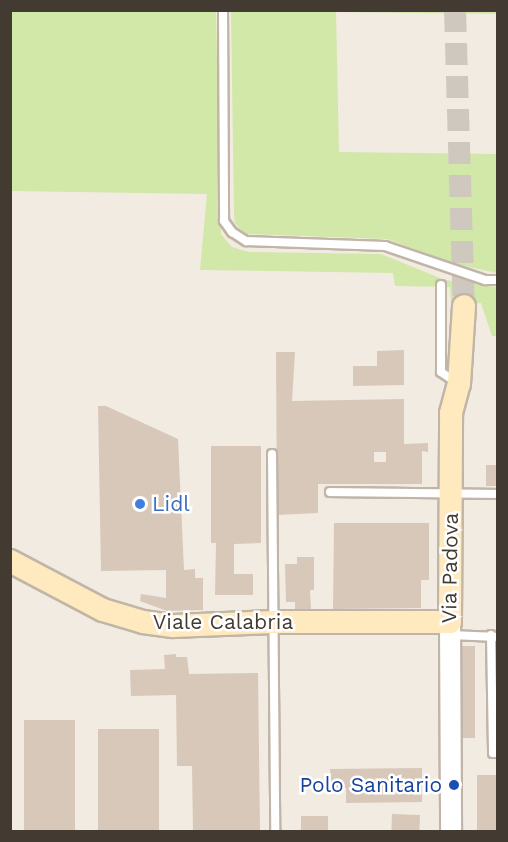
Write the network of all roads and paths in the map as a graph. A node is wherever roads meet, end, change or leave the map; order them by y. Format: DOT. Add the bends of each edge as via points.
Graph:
graph roads {
  1 [pos="223,10"];
  2 [pos="498,280"];
  3 [pos="441,285"];
  4 [pos="464,306"];
  5 [pos="459,384"];
  6 [pos="272,454"];
  7 [pos="330,492"];
  8 [pos="451,494"];
  9 [pos="498,494"];
  10 [pos="10,561"];
  11 [pos="274,622"];
  12 [pos="450,628"];
  13 [pos="494,636"];
  14 [pos="498,753"];
  15 [pos="276,831"];
  16 [pos="451,831"];
  1 -- 2 [label="lane" via="224,221 232,232 246,241 385,246 485,280"];
  3 -- 5 [label="lane" via="441,372"];
  4 -- 5 [label="main road, Via Padova"];
  5 -- 8 [label="main road, Via Padova" via="451,413"];
  6 -- 11 [label="lane"];
  7 -- 8 [label="lane"];
  8 -- 9 [label="lane"];
  8 -- 12 [label="main road, Via Padova"];
  10 -- 11 [label="main road, Viale Calabria" via="103,610 143,622 173,626"];
  11 -- 12 [label="main road, Viale Calabria"];
  11 -- 15 [label="lane"];
  12 -- 13 [label="lane"];
  12 -- 16 [label="street, Via Padova"];
  13 -- 14 [label="lane" via="493,753"];
}
